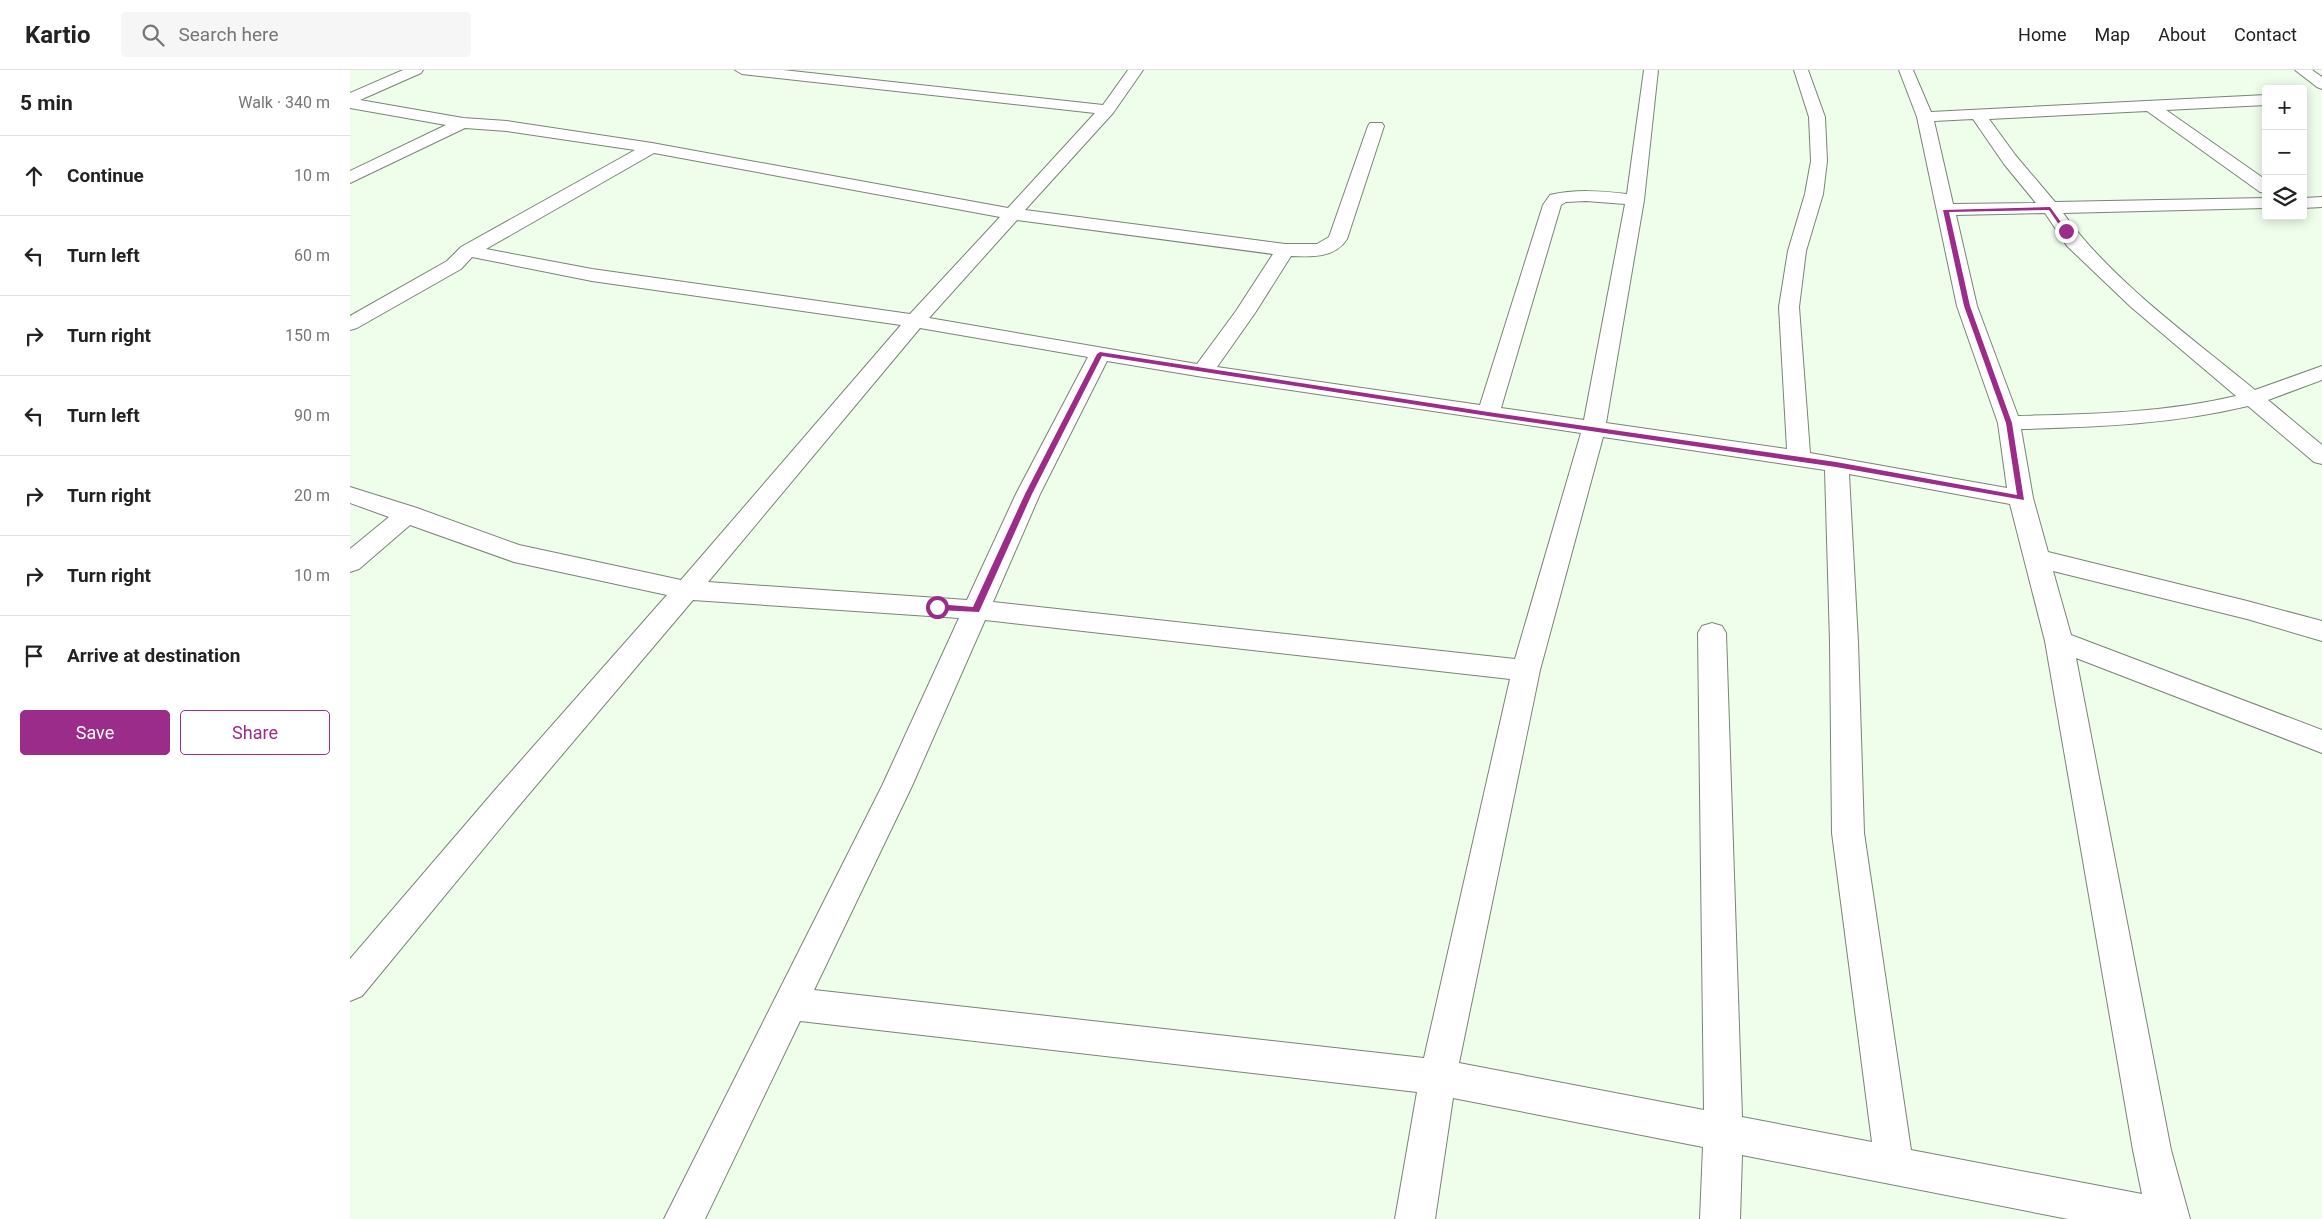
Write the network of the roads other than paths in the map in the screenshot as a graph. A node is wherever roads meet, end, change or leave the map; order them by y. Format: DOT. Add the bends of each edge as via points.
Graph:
graph roads {
  1 [pos="416,70"];
  2 [pos="742,70"];
  3 [pos="1136,70"];
  4 [pos="1651,70"];
  5 [pos="1801,70"];
  6 [pos="1906,70"];
  7 [pos="2302,70"];
  8 [pos="2322,84"];
  9 [pos="2262,100"];
  10 [pos="350,101"];
  11 [pos="2152,107"];
  12 [pos="1107,110"];
  13 [pos="1978,115"];
  14 [pos="1925,118"];
  15 [pos="463,123"];
  16 [pos="1376,126"];
  17 [pos="652,148"];
  18 [pos="350,178"];
  19 [pos="2262,185"];
  20 [pos="1635,200"];
  21 [pos="2322,202"];
  22 [pos="2307,203"];
  23 [pos="2262,204"];
  24 [pos="2050,208"];
  25 [pos="1946,210"];
  26 [pos="1012,214"];
  27 [pos="1285,250"];
  28 [pos="468,251"];
  29 [pos="915,321"];
  30 [pos="350,324"];
  31 [pos="1100,354"];
  32 [pos="1203,371"];
  33 [pos="2319,377"];
  34 [pos="2254,399"];
  35 [pos="1488,414"];
  36 [pos="2009,423"];
  37 [pos="1592,430"];
  38 [pos="2322,457"];
  39 [pos="1799,459"];
  40 [pos="1836,464"];
  41 [pos="350,495"];
  42 [pos="2021,498"];
  43 [pos="408,514"];
  44 [pos="2036,558"];
  45 [pos="350,563"];
  46 [pos="687,590"];
  47 [pos="976,610"];
  48 [pos="2322,631"];
  49 [pos="1712,633"];
  50 [pos="2059,641"];
  51 [pos="1526,670"];
  52 [pos="2322,742"];
  53 [pos="350,985"];
  54 [pos="790,1004"];
  55 [pos="1438,1077"];
  56 [pos="1723,1132"];
  57 [pos="1894,1165"];
  58 [pos="684,1219"];
  59 [pos="1415,1219"];
  60 [pos="1720,1219"];
  61 [pos="2169,1219"];
  1 -- 10 [label="street"];
  2 -- 12 [label="street"];
  3 -- 12 [label="street"];
  4 -- 20 [label="street"];
  5 -- 39 [label="street" via="1817,117 1819,161 1814,194 1797,250 1789,307"];
  6 -- 14 [label="street"];
  7 -- 8 [label="street"];
  9 -- 11 [label="street"];
  10 -- 15 [label="street"];
  11 -- 13 [label="street"];
  11 -- 19 [label="street"];
  12 -- 26 [label="street"];
  13 -- 14 [label="street"];
  13 -- 24 [label="street"];
  14 -- 25 [label="street"];
  15 -- 17 [label="street" via="507,126"];
  15 -- 18 [label="street"];
  16 -- 27 [label="street" via="1338,239 1330,247 1318,250"];
  17 -- 26 [label="street"];
  17 -- 28 [label="street"];
  20 -- 35 [label="street" via="1586,195 1556,199"];
  20 -- 37 [label="street"];
  21 -- 22 [label="street"];
  23 -- 24 [label="street"];
  24 -- 25 [label="street"];
  24 -- 34 [label="street" via="2074,242 2131,297"];
  25 -- 36 [label="street" via="1967,306"];
  26 -- 27 [label="street"];
  26 -- 29 [label="street"];
  27 -- 32 [label="street"];
  28 -- 29 [label="street" via="592,275"];
  28 -- 30 [label="street" via="454,264"];
  29 -- 31 [label="street"];
  29 -- 46 [label="street"];
  31 -- 32 [label="street"];
  31 -- 47 [label="street" via="1028,494"];
  32 -- 35 [label="street"];
  33 -- 34 [label="street"];
  34 -- 36 [label="street" via="2224,408 2150,418"];
  34 -- 38 [label="street"];
  35 -- 37 [label="street"];
  36 -- 42 [label="street"];
  37 -- 39 [label="street"];
  37 -- 51 [label="street"];
  39 -- 40 [label="street"];
  40 -- 42 [label="street"];
  40 -- 57 [label="street" via="1848,834"];
  41 -- 43 [label="street"];
  42 -- 44 [label="street"];
  43 -- 45 [label="street"];
  43 -- 46 [label="street" via="514,553"];
  44 -- 48 [label="street"];
  44 -- 50 [label="street"];
  46 -- 47 [label="street"];
  46 -- 53 [label="street" via="512,791"];
  47 -- 51 [label="street"];
  47 -- 54 [label="street" via="897,786"];
  49 -- 56 [label="street"];
  50 -- 52 [label="street"];
  50 -- 61 [label="street" via="2152,1150"];
  51 -- 55 [label="street"];
  54 -- 55 [label="street"];
  54 -- 58 [label="street"];
  55 -- 56 [label="street"];
  55 -- 59 [label="street"];
  56 -- 57 [label="street"];
  56 -- 60 [label="street"];
  57 -- 61 [label="street"];
}
